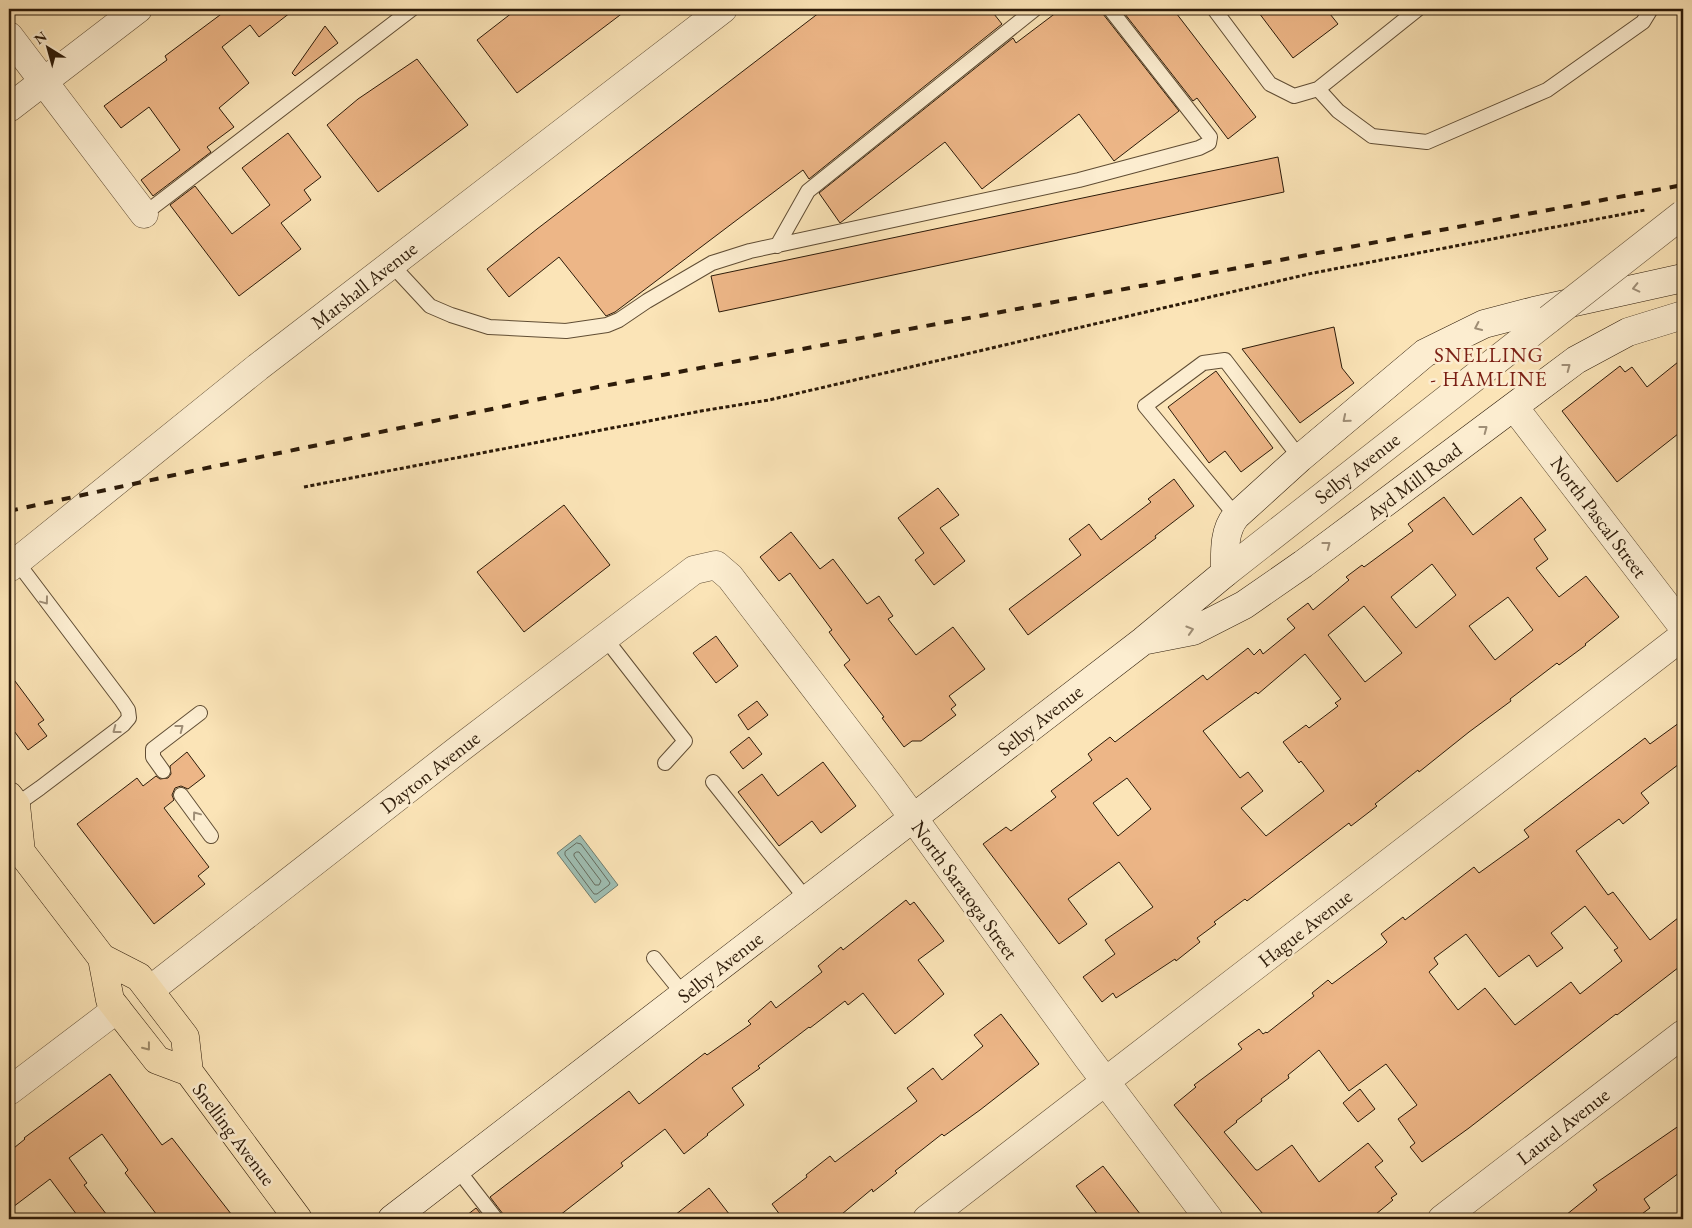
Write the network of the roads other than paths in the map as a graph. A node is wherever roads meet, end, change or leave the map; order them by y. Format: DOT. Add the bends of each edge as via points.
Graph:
graph roads {
  1 [pos="138,9"];
  2 [pos="412,9"];
  3 [pos="721,9"];
  4 [pos="1035,9"];
  5 [pos="1110,9"];
  6 [pos="1214,9"];
  7 [pos="1418,9"];
  8 [pos="1651,9"];
  9 [pos="9,36"];
  10 [pos="44,82"];
  11 [pos="1318,89"];
  12 [pos="9,108"];
  13 [pos="144,214"];
  14 [pos="1683,214"];
  15 [pos="777,246"];
  16 [pos="391,264"];
  17 [pos="1683,278"];
  18 [pos="1683,315"];
  19 [pos="1514,407"];
  20 [pos="1300,458"];
  21 [pos="1236,516"];
  22 [pos="13,565"];
  23 [pos="716,565"];
  24 [pos="1225,573"];
  25 [pos="1683,627"];
  26 [pos="1683,636"];
  27 [pos="605,638"];
  28 [pos="1143,641"];
  29 [pos="200,713"];
  30 [pos="665,763"];
  31 [pos="163,771"];
  32 [pos="713,782"];
  33 [pos="180,795"];
  34 [pos="12,800"];
  35 [pos="913,819"];
  36 [pos="212,836"];
  37 [pos="15,849"];
  38 [pos="807,900"];
  39 [pos="102,958"];
  40 [pos="654,958"];
  41 [pos="150,990"];
  42 [pos="684,995"];
  43 [pos="117,1008"];
  44 [pos="1683,1034"];
  45 [pos="189,1072"];
  46 [pos="1105,1082"];
  47 [pos="9,1091"];
  48 [pos="458,1170"];
  49 [pos="298,1219"];
  50 [pos="392,1219"];
  51 [pos="496,1219"];
  52 [pos="927,1219"];
  53 [pos="1209,1219"];
  54 [pos="1442,1219"];
  1 -- 10 [label="street"];
  2 -- 13 [label="lane"];
  3 -- 16 [label="street, Marshall Avenue"];
  4 -- 15 [label="lane" via="808,192"];
  5 -- 15 [label="lane" via="1210,137 1209,143 1079,180"];
  6 -- 11 [label="lane" via="1270,84 1294,96"];
  7 -- 11 [label="lane"];
  8 -- 11 [label="lane" via="1642,22 1547,90 1427,142 1372,136 1338,111"];
  9 -- 10 [label="street"];
  10 -- 12 [label="street"];
  10 -- 13 [label="street"];
  14 -- 24 [label="street, Selby Avenue, bridge"];
  15 -- 16 [label="lane" via="712,263 607,325 566,331 489,327 451,315 430,306"];
  16 -- 22 [label="street, Marshall Avenue"];
  17 -- 20 [label="street, one-way" via="1484,324 1425,354"];
  19 -- 18 [label="street, Ayd Mill Road, one-way" via="1576,360 1628,332"];
  19 -- 25 [label="street, North Pascal Street"];
  28 -- 19 [label="street, Ayd Mill Road, one-way" via="1193,630 1244,605"];
  20 -- 21 [label="street"];
  20 -- 21 [label="lane" via="1225,360 1203,363 1146,406"];
  21 -- 24 [label="street" via="1230,523 1226,542"];
  22 -- 34 [label="lane, one-way" via="125,705 128,718 40,788"];
  23 -- 27 [label="street, Dayton Avenue" via="694,570"];
  23 -- 35 [label="street, North Saratoga Street" via="730,577"];
  24 -- 28 [label="street, Selby Avenue"];
  26 -- 46 [label="street, Hague Avenue"];
  27 -- 30 [label="lane" via="685,741"];
  27 -- 41 [label="street, Dayton Avenue"];
  28 -- 35 [label="street, Selby Avenue"];
  31 -- 29 [label="lane, one-way" via="153,757 153,750"];
  32 -- 38 [label="lane"];
  36 -- 33 [label="lane, one-way"];
  34 -- 37 [label="main road, Snelling Avenue"];
  35 -- 38 [label="street, Selby Avenue"];
  35 -- 46 [label="street, North Saratoga Street"];
  37 -- 39 [label="main road, Snelling Avenue"];
  38 -- 42 [label="street, Selby Avenue"];
  39 -- 41 [label="main road, Snelling Avenue" via="139,977"];
  39 -- 43 [label="main road, Snelling Avenue" via="110,1000"];
  40 -- 42 [label="lane"];
  41 -- 45 [label="main road, Snelling Avenue" via="186,1037"];
  42 -- 48 [label="street, Selby Avenue"];
  43 -- 45 [label="main road, Snelling Avenue, one-way" via="157,1060"];
  43 -- 47 [label="street"];
  44 -- 54 [label="street, Laurel Avenue"];
  45 -- 49 [label="main road, Snelling Avenue"];
  46 -- 52 [label="street, Hague Avenue"];
  46 -- 53 [label="street, North Saratoga Street"];
  48 -- 50 [label="street, Selby Avenue"];
  48 -- 51 [label="lane"];
}
